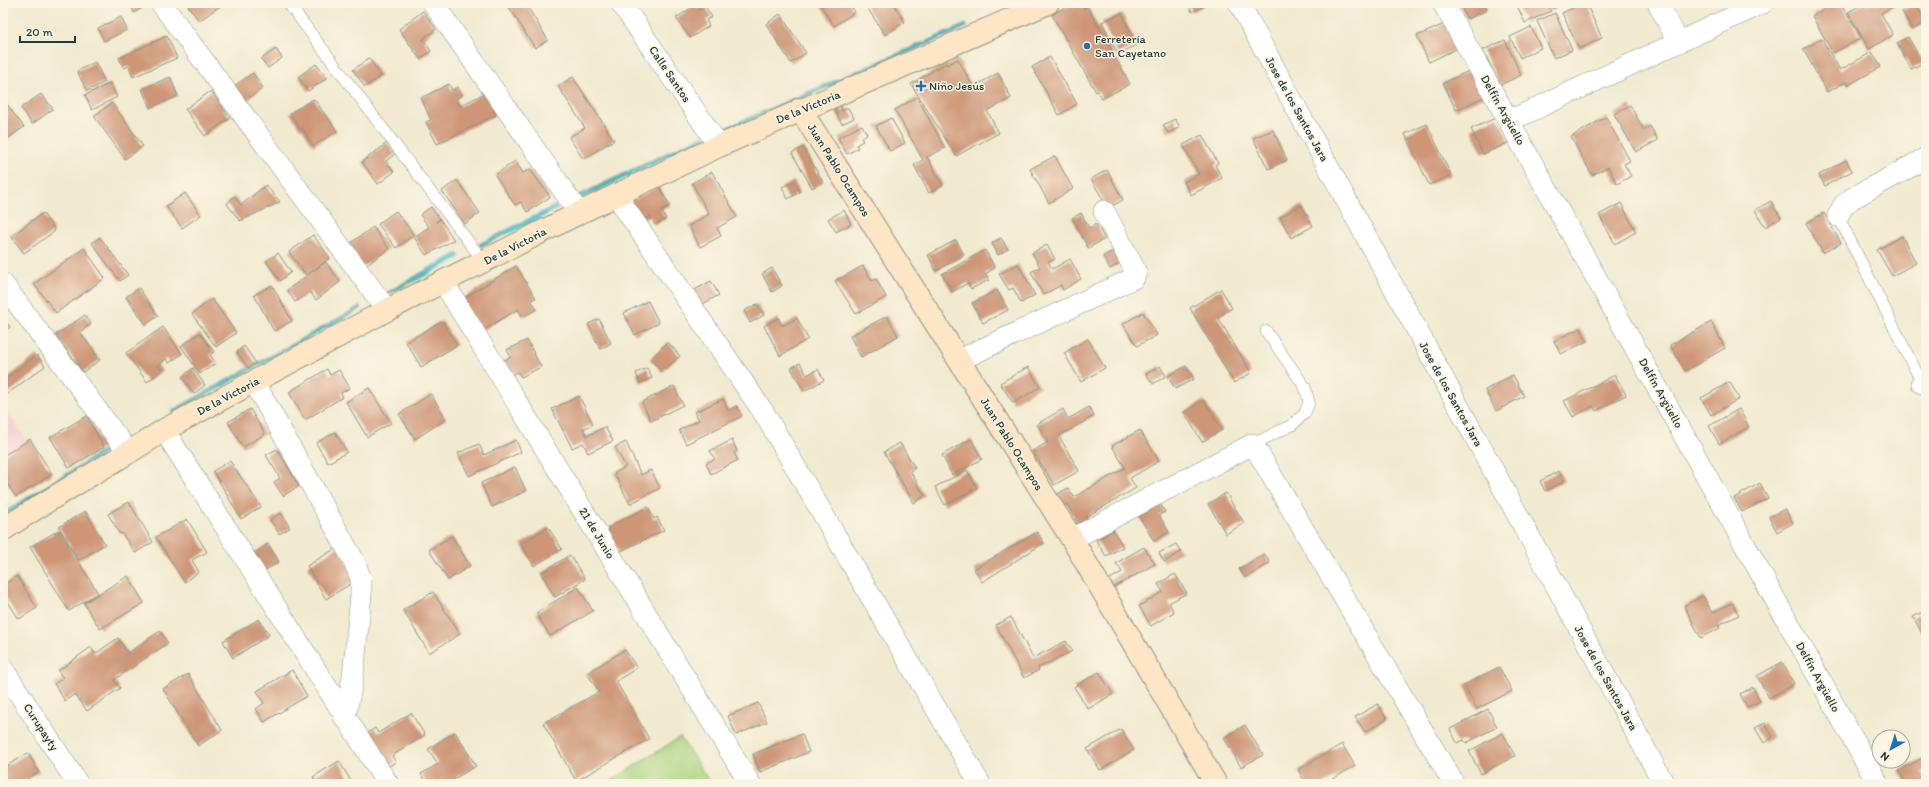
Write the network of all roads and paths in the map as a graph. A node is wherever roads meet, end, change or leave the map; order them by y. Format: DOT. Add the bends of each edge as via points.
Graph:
graph roads {
  1 [pos="161,3"];
  2 [pos="288,3"];
  3 [pos="433,3"];
  4 [pos="622,3"];
  5 [pos="1048,3"];
  6 [pos="1239,3"];
  7 [pos="1443,3"];
  8 [pos="1658,3"];
  9 [pos="1763,3"];
  10 [pos="1678,42"];
  11 [pos="800,109"];
  12 [pos="1509,121"];
  13 [pos="718,146"];
  14 [pos="1926,158"];
  15 [pos="616,195"];
  16 [pos="1104,211"];
  17 [pos="579,213"];
  18 [pos="1838,216"];
  19 [pos="484,262"];
  20 [pos="444,283"];
  21 [pos="3,284"];
  22 [pos="387,310"];
  23 [pos="1266,330"];
  24 [pos="959,360"];
  25 [pos="254,382"];
  26 [pos="1925,385"];
  27 [pos="164,430"];
  28 [pos="1253,444"];
  29 [pos="129,454"];
  30 [pos="3,530"];
  31 [pos="1072,539"];
  32 [pos="3,670"];
  33 [pos="345,718"];
  34 [pos="78,784"];
  35 [pos="388,784"];
  36 [pos="750,784"];
  37 [pos="980,784"];
  38 [pos="1216,784"];
  39 [pos="1454,784"];
  40 [pos="1664,784"];
  41 [pos="1878,784"];
  1 -- 22 [label="street"];
  2 -- 19 [label="lane"];
  3 -- 17 [label="street"];
  4 -- 13 [label="street, Calle Santos"];
  5 -- 11 [label="main road, De la Victoria" via="864,84"];
  6 -- 40 [label="street, Jose de los Santos Jara"];
  7 -- 12 [label="street, Delfín Argüello"];
  8 -- 10 [label="street"];
  9 -- 10 [label="street"];
  10 -- 12 [label="street"];
  11 -- 13 [label="main road, De la Victoria"];
  11 -- 24 [label="main road, Juan Pablo Ocampos"];
  12 -- 41 [label="street, Delfín Argüello"];
  13 -- 15 [label="main road, De la Victoria"];
  14 -- 18 [label="street" via="1851,198"];
  15 -- 17 [label="main road, De la Victoria"];
  15 -- 37 [label="street" via="764,413"];
  16 -- 24 [label="street" via="1136,272 1134,278"];
  17 -- 19 [label="main road, De la Victoria"];
  18 -- 26 [label="lane"];
  19 -- 20 [label="main road, De la Victoria"];
  20 -- 22 [label="main road, De la Victoria"];
  20 -- 36 [label="street, 21 de Junio"];
  21 -- 29 [label="street"];
  22 -- 25 [label="main road, De la Victoria"];
  23 -- 28 [label="lane" via="1305,387 1309,402 1305,413 1292,425"];
  24 -- 31 [label="main road, Juan Pablo Ocampos"];
  25 -- 27 [label="main road, De la Victoria"];
  25 -- 33 [label="street" via="354,561 361,579 353,676"];
  27 -- 29 [label="main road, De la Victoria"];
  27 -- 33 [label="street"];
  28 -- 31 [label="street"];
  28 -- 39 [label="street"];
  29 -- 30 [label="main road, De la Victoria" via="41,504"];
  31 -- 38 [label="main road, Juan Pablo Ocampos"];
  32 -- 34 [label="street, Curupayty"];
  33 -- 35 [label="street"];
}
